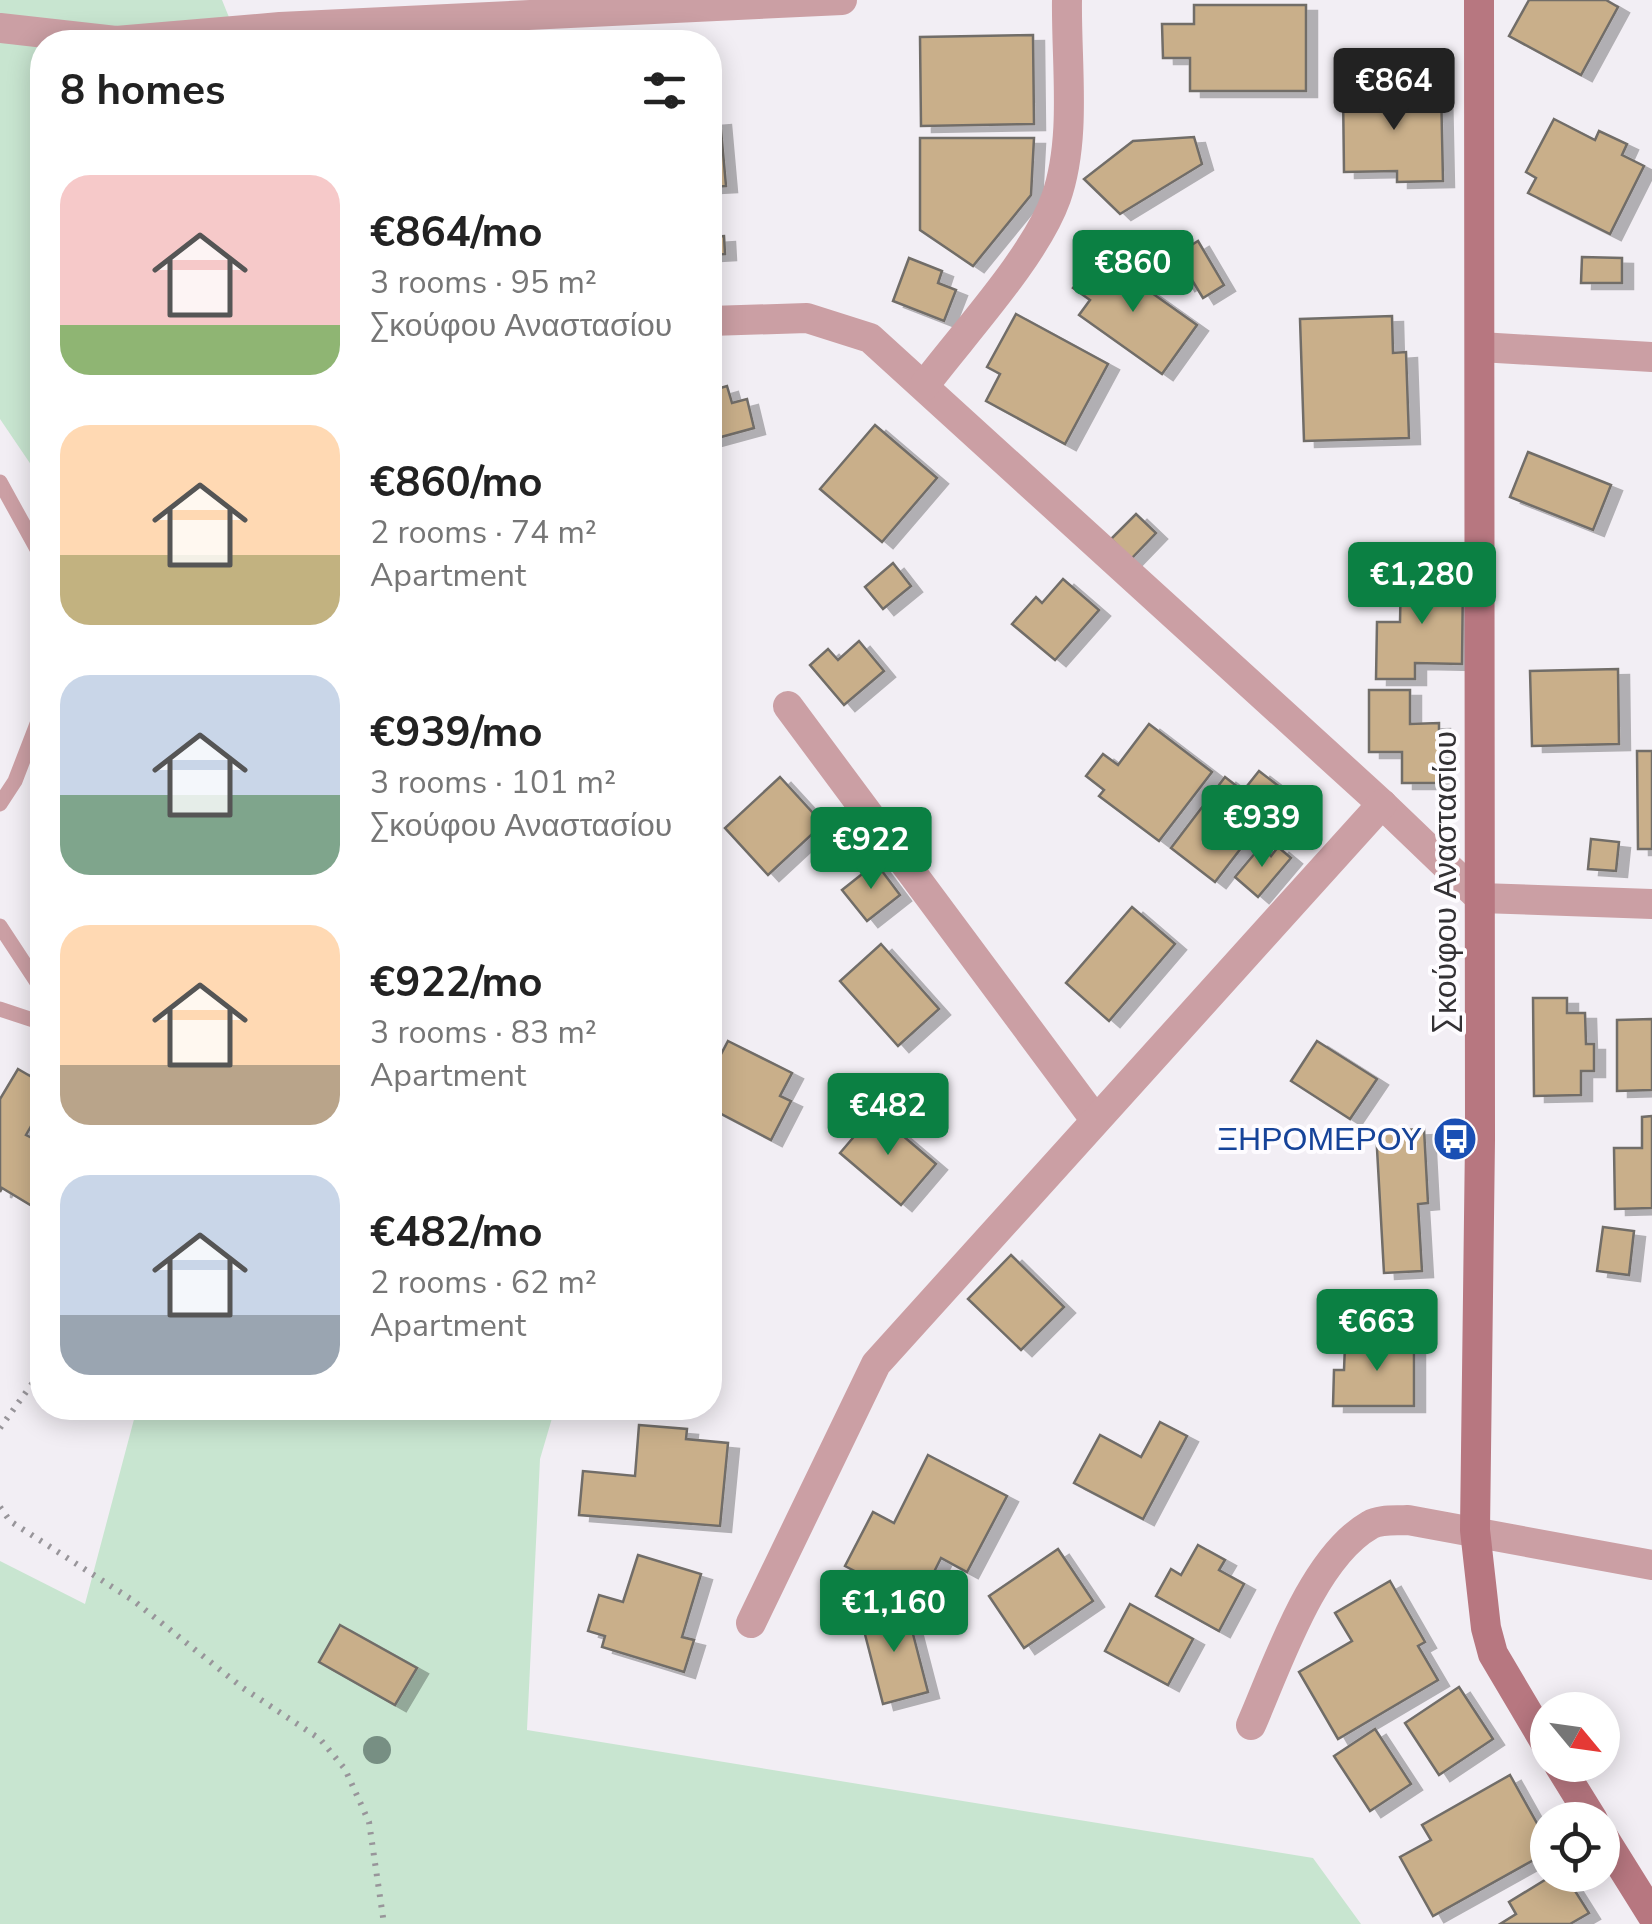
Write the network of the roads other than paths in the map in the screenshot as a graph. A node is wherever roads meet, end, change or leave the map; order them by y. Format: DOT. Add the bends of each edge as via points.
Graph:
graph roads {
  1 [pos="842,0"];
  2 [pos="1067,0"];
  3 [pos="1479,0"];
  4 [pos="0,28"];
  5 [pos="245,30"];
  6 [pos="30,31"];
  7 [pos="722,321"];
  8 [pos="1480,347"];
  9 [pos="1652,357"];
  10 [pos="924,386"];
  11 [pos="0,482"];
  12 [pos="30,536"];
  13 [pos="788,706"];
  14 [pos="30,743"];
  15 [pos="0,804"];
  16 [pos="1382,804"];
  17 [pos="1480,898"];
  18 [pos="1652,904"];
  19 [pos="0,926"];
  20 [pos="30,972"];
  21 [pos="0,1009"];
  22 [pos="30,1019"];
  23 [pos="1094,1118"];
  24 [pos="1475,1530"];
  25 [pos="1652,1565"];
  26 [pos="750,1623"];
  27 [pos="1530,1716"];
  28 [pos="1251,1725"];
  29 [pos="1620,1864"];
  30 [pos="1652,1915"];
  1 -- 5 [label="street"];
  2 -- 10 [label="street" via="1065,156 1056,198 1037,236"];
  3 -- 8 [label="main road, Σκούφου Αναστασίου"];
  4 -- 6 [label="street"];
  7 -- 10 [label="street" via="807,318 870,338"];
  8 -- 9 [label="street"];
  8 -- 17 [label="main road, Σκούφου Αναστασίου"];
  10 -- 16 [label="street"];
  11 -- 12 [label="lane"];
  13 -- 23 [label="street"];
  14 -- 15 [label="lane"];
  16 -- 17 [label="street"];
  16 -- 23 [label="street"];
  17 -- 18 [label="street"];
  17 -- 24 [label="main road, Σκούφου Αναστασίου"];
  19 -- 20 [label="lane"];
  21 -- 22 [label="lane"];
  23 -- 26 [label="street" via="876,1364"];
  24 -- 25 [label="street"];
  24 -- 27 [label="main road, Σκούφου Αναστασίου" via="1486,1628"];
  24 -- 28 [label="street" via="1374,1522 1346,1541 1302,1610"];
  29 -- 30 [label="main road"];
}
